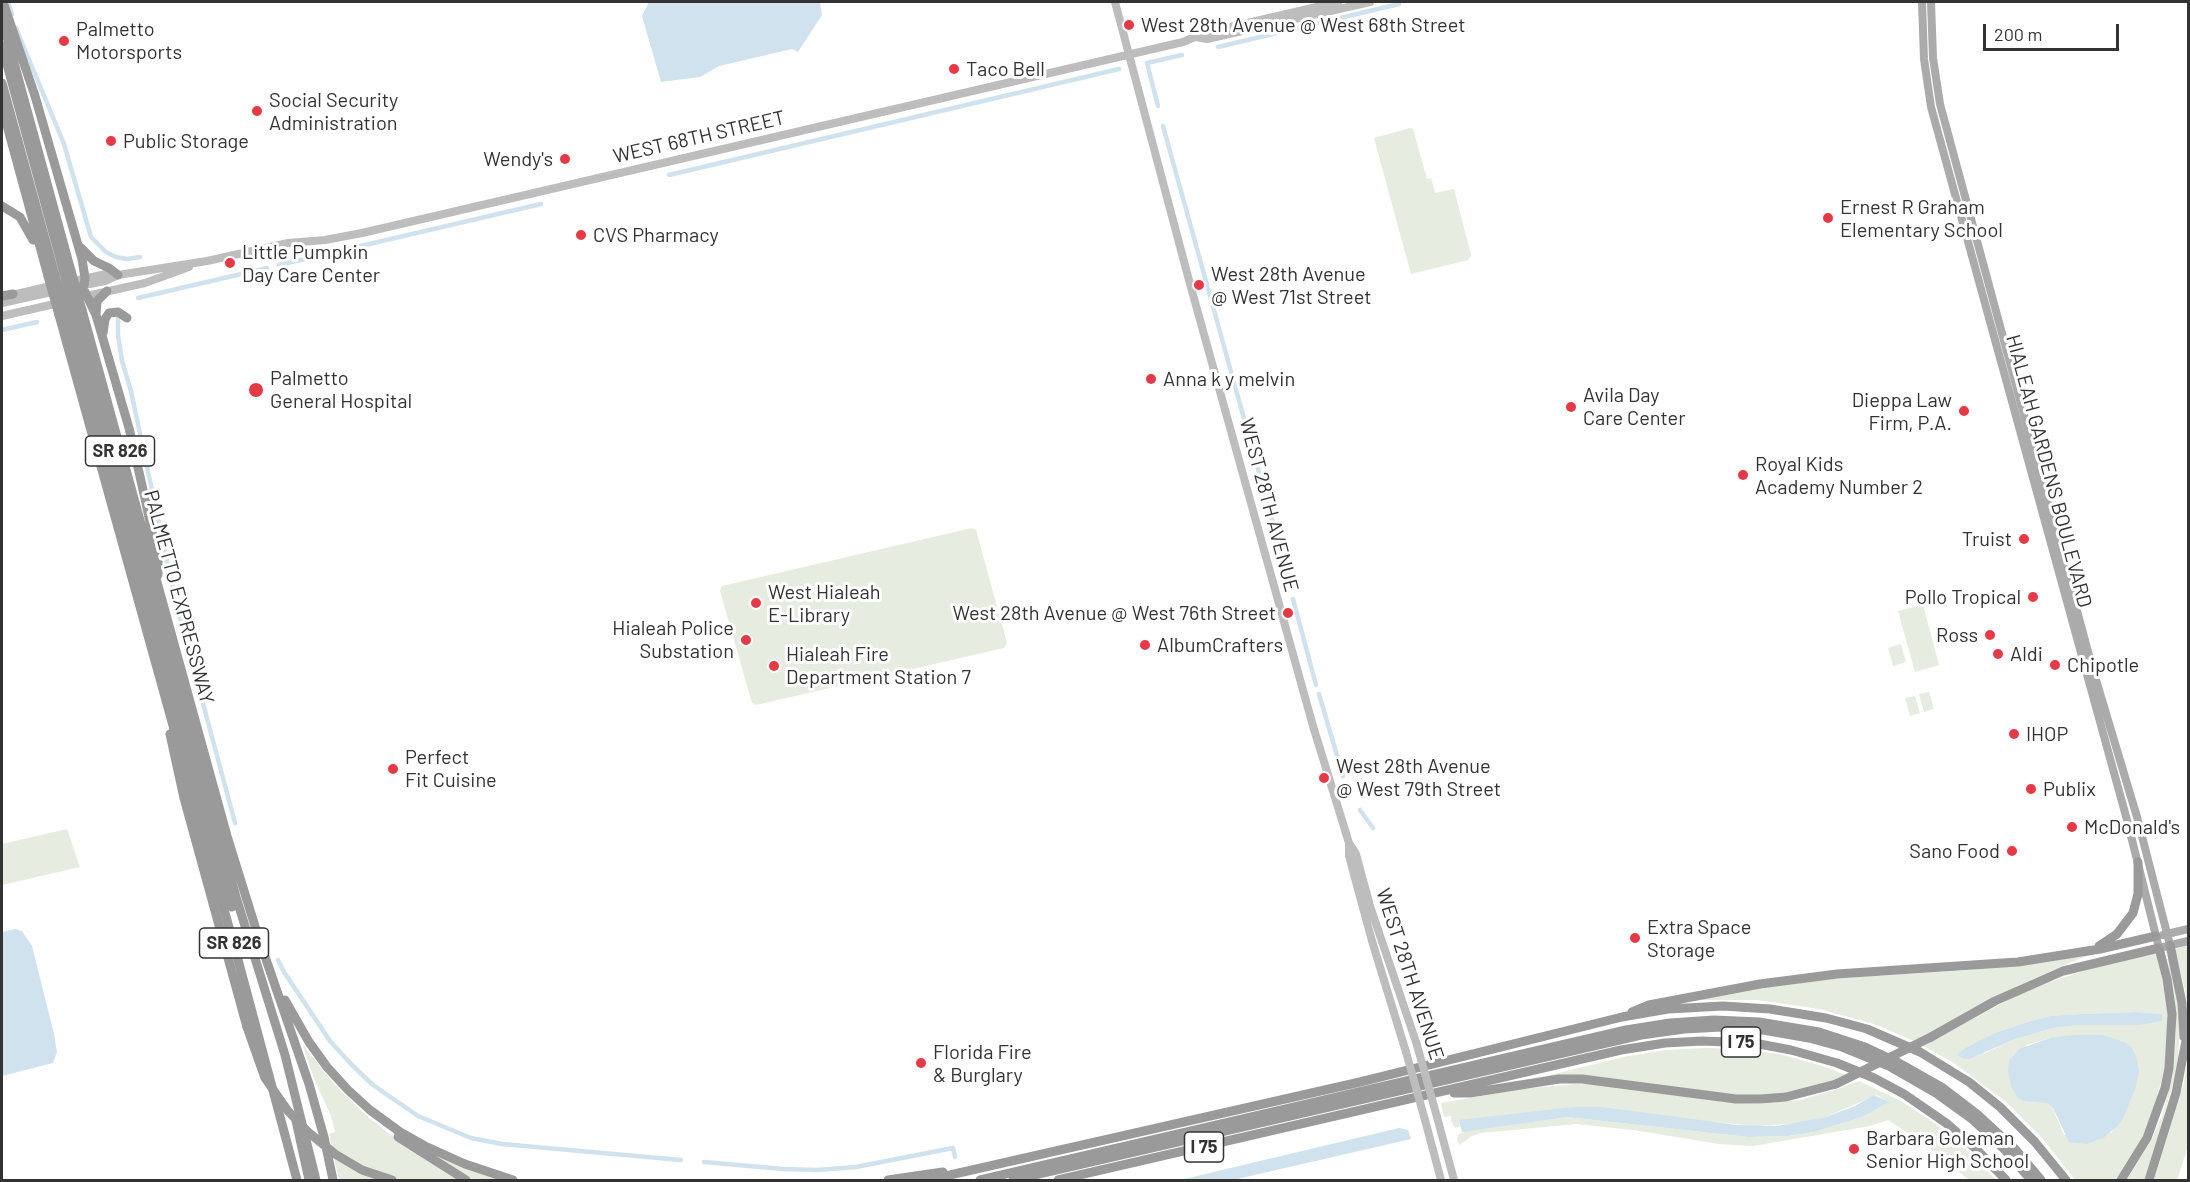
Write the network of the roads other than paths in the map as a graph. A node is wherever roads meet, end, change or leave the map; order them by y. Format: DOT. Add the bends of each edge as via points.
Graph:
graph roads {
  1 [pos="3,2"];
  2 [pos="1115,2"];
  3 [pos="1338,2"];
  4 [pos="1370,2"];
  5 [pos="1922,2"];
  6 [pos="1930,2"];
  7 [pos="2,19"];
  8 [pos="1196,37"];
  9 [pos="2,46"];
  10 [pos="1130,54"];
  11 [pos="2,83"];
  12 [pos="2,107"];
  13 [pos="2,206"];
  14 [pos="77,241"];
  15 [pos="207,261"];
  16 [pos="59,274"];
  17 [pos="118,275"];
  18 [pos="83,287"];
  19 [pos="107,291"];
  20 [pos="13,294"];
  21 [pos="2,297"];
  22 [pos="65,301"];
  23 [pos="2,303"];
  24 [pos="70,313"];
  25 [pos="96,315"];
  26 [pos="2,316"];
  27 [pos="126,318"];
  28 [pos="102,339"];
  29 [pos="159,592"];
  30 [pos="167,707"];
  31 [pos="1349,843"];
  32 [pos="2138,862"];
  33 [pos="230,874"];
  34 [pos="2188,929"];
  35 [pos="2167,934"];
  36 [pos="2156,936"];
  37 [pos="2188,941"];
  38 [pos="2170,945"];
  39 [pos="2159,948"];
  40 [pos="2092,950"];
  41 [pos="272,977"];
  42 [pos="1622,1017"];
  43 [pos="2188,1030"];
  44 [pos="2184,1052"];
  45 [pos="1439,1093"];
  46 [pos="370,1110"];
  47 [pos="987,1167"];
  48 [pos="297,1180"];
  49 [pos="309,1180"];
  50 [pos="316,1180"];
  51 [pos="328,1180"];
  52 [pos="333,1180"];
  53 [pos="392,1180"];
  54 [pos="466,1180"];
  55 [pos="513,1180"];
  56 [pos="888,1180"];
  57 [pos="928,1180"];
  58 [pos="980,1180"];
  59 [pos="1013,1180"];
  60 [pos="1058,1180"];
  61 [pos="1441,1180"];
  62 [pos="1454,1180"];
  63 [pos="2006,1180"];
  64 [pos="2031,1180"];
  65 [pos="2041,1180"];
  66 [pos="2066,1180"];
  67 [pos="2121,1180"];
  68 [pos="2149,1180"];
  1 -- 14 [label="highway"];
  2 -- 10 [label="main road, WEST 28TH AVENUE"];
  3 -- 8 [label="main road, WEST 68TH STREET"];
  4 -- 8 [label="main road, WEST 68TH STREET" via="1207,39"];
  5 -- 32 [label="main road, HIALEAH GARDENS BOULEVARD" via="1923,59 1931,107"];
  6 -- 35 [label="main road, HIALEAH GARDENS BOULEVARD" via="1940,104"];
  7 -- 16 [label="highway, PALMETTO EXPRESSWAY / SR 826"];
  8 -- 10 [label="main road, WEST 68TH STREET"];
  9 -- 16 [label="highway"];
  10 -- 15 [label="main road, WEST 68TH STREET" via="349,236 288,243"];
  10 -- 31 [label="main road, WEST 28TH AVENUE" via="1190,284"];
  11 -- 16 [label="highway"];
  12 -- 16 [label="highway, PALMETTO EXPRESSWAY / SR 826"];
  13 -- 16 [label="highway" via="20,217"];
  14 -- 17 [label="highway" via="86,255"];
  14 -- 18 [label="highway"];
  15 -- 17 [label="main road, WEST 68TH STREET"];
  15 -- 19 [label="main road, WEST 68TH STREET" via="145,283"];
  16 -- 24 [label="highway, PALMETTO EXPRESSWAY / SR 826, bridge"];
  16 -- 24 [label="highway, PALMETTO EXPRESSWAY / SR 826, bridge"];
  17 -- 18 [label="main road, WEST 68TH STREET" via="106,274"];
  18 -- 19 [label="main road, WEST 68TH STREET"];
  18 -- 20 [label="main road, WEST 68TH STREET"];
  18 -- 22 [label="highway"];
  18 -- 23 [label="main road, WEST 68TH STREET"];
  18 -- 25 [label="highway"];
  19 -- 25 [label="highway" via="97,301"];
  20 -- 21 [label="highway"];
  22 -- 26 [label="main road"];
  24 -- 29 [label="highway, PALMETTO EXPRESSWAY / SR 826"];
  24 -- 30 [label="highway, PALMETTO EXPRESSWAY / SR 826"];
  24 -- 33 [label="highway"];
  24 -- 49 [label="highway" via="220,866 279,1057"];
  25 -- 28 [label="highway"];
  27 -- 28 [label="highway" via="118,312 109,313"];
  28 -- 29 [label="highway" via="140,471 158,562"];
  29 -- 41 [label="highway, PALMETTO EXPRESSWAY / SR 826" via="227,836"];
  30 -- 48 [label="highway, PALMETTO EXPRESSWAY / SR 826"];
  30 -- 53 [label="highway, bridge" via="184,798 247,1027 266,1078 288,1111 335,1154"];
  31 -- 61 [label="main road, WEST 28TH AVENUE, bridge" via="1352,867"];
  31 -- 62 [label="main road, WEST 28TH AVENUE, bridge" via="1356,854 1417,1045"];
  32 -- 36 [label="main road, HIALEAH GARDENS BOULEVARD"];
  32 -- 40 [label="highway" via="2138,894 2131,916 2115,936"];
  33 -- 50 [label="highway" via="285,1054"];
  33 -- 51 [label="highway" via="304,1083"];
  34 -- 35 [label="main road"];
  35 -- 36 [label="main road"];
  35 -- 38 [label="main road, HIALEAH GARDENS BOULEVARD"];
  36 -- 39 [label="main road, HIALEAH GARDENS BOULEVARD"];
  36 -- 40 [label="highway"];
  37 -- 38 [label="main road"];
  38 -- 39 [label="main road"];
  38 -- 44 [label="highway" via="2182,1003"];
  39 -- 45 [label="highway, bridge" via="2080,966 2044,979 1836,1084 1786,1097 1725,1097 1582,1079"];
  39 -- 67 [label="highway" via="2172,1014 2166,1088 2147,1138"];
  40 -- 42 [label="highway" via="1993,964 1781,980 1648,1005"];
  41 -- 46 [label="highway" via="319,1056 340,1083"];
  41 -- 52 [label="highway, PALMETTO EXPRESSWAY / SR 826" via="314,1100"];
  42 -- 47 [label="highway, I 75" via="1349,1085"];
  42 -- 66 [label="highway, I 75" via="1689,1007 1745,1007 1810,1014 1867,1029 1926,1055 1980,1090 2028,1133"];
  43 -- 44 [label="highway"];
  44 -- 68 [label="highway" via="2176,1093"];
  45 -- 60 [label="highway, I 75"];
  45 -- 63 [label="highway, I 75" via="1651,1045 1714,1041 1767,1045 1837,1063 1904,1094 1957,1131"];
  46 -- 54 [label="highway" via="394,1134"];
  46 -- 55 [label="highway" via="425,1146"];
  47 -- 56 [label="highway"];
  47 -- 57 [label="highway, I 75"];
  58 -- 65 [label="highway" via="1626,1030 1714,1020 1759,1022 1819,1032 1898,1062 1943,1088 1977,1114"];
  59 -- 64 [label="highway" via="1641,1035 1722,1027 1809,1038 1889,1066 1972,1119"];
}
